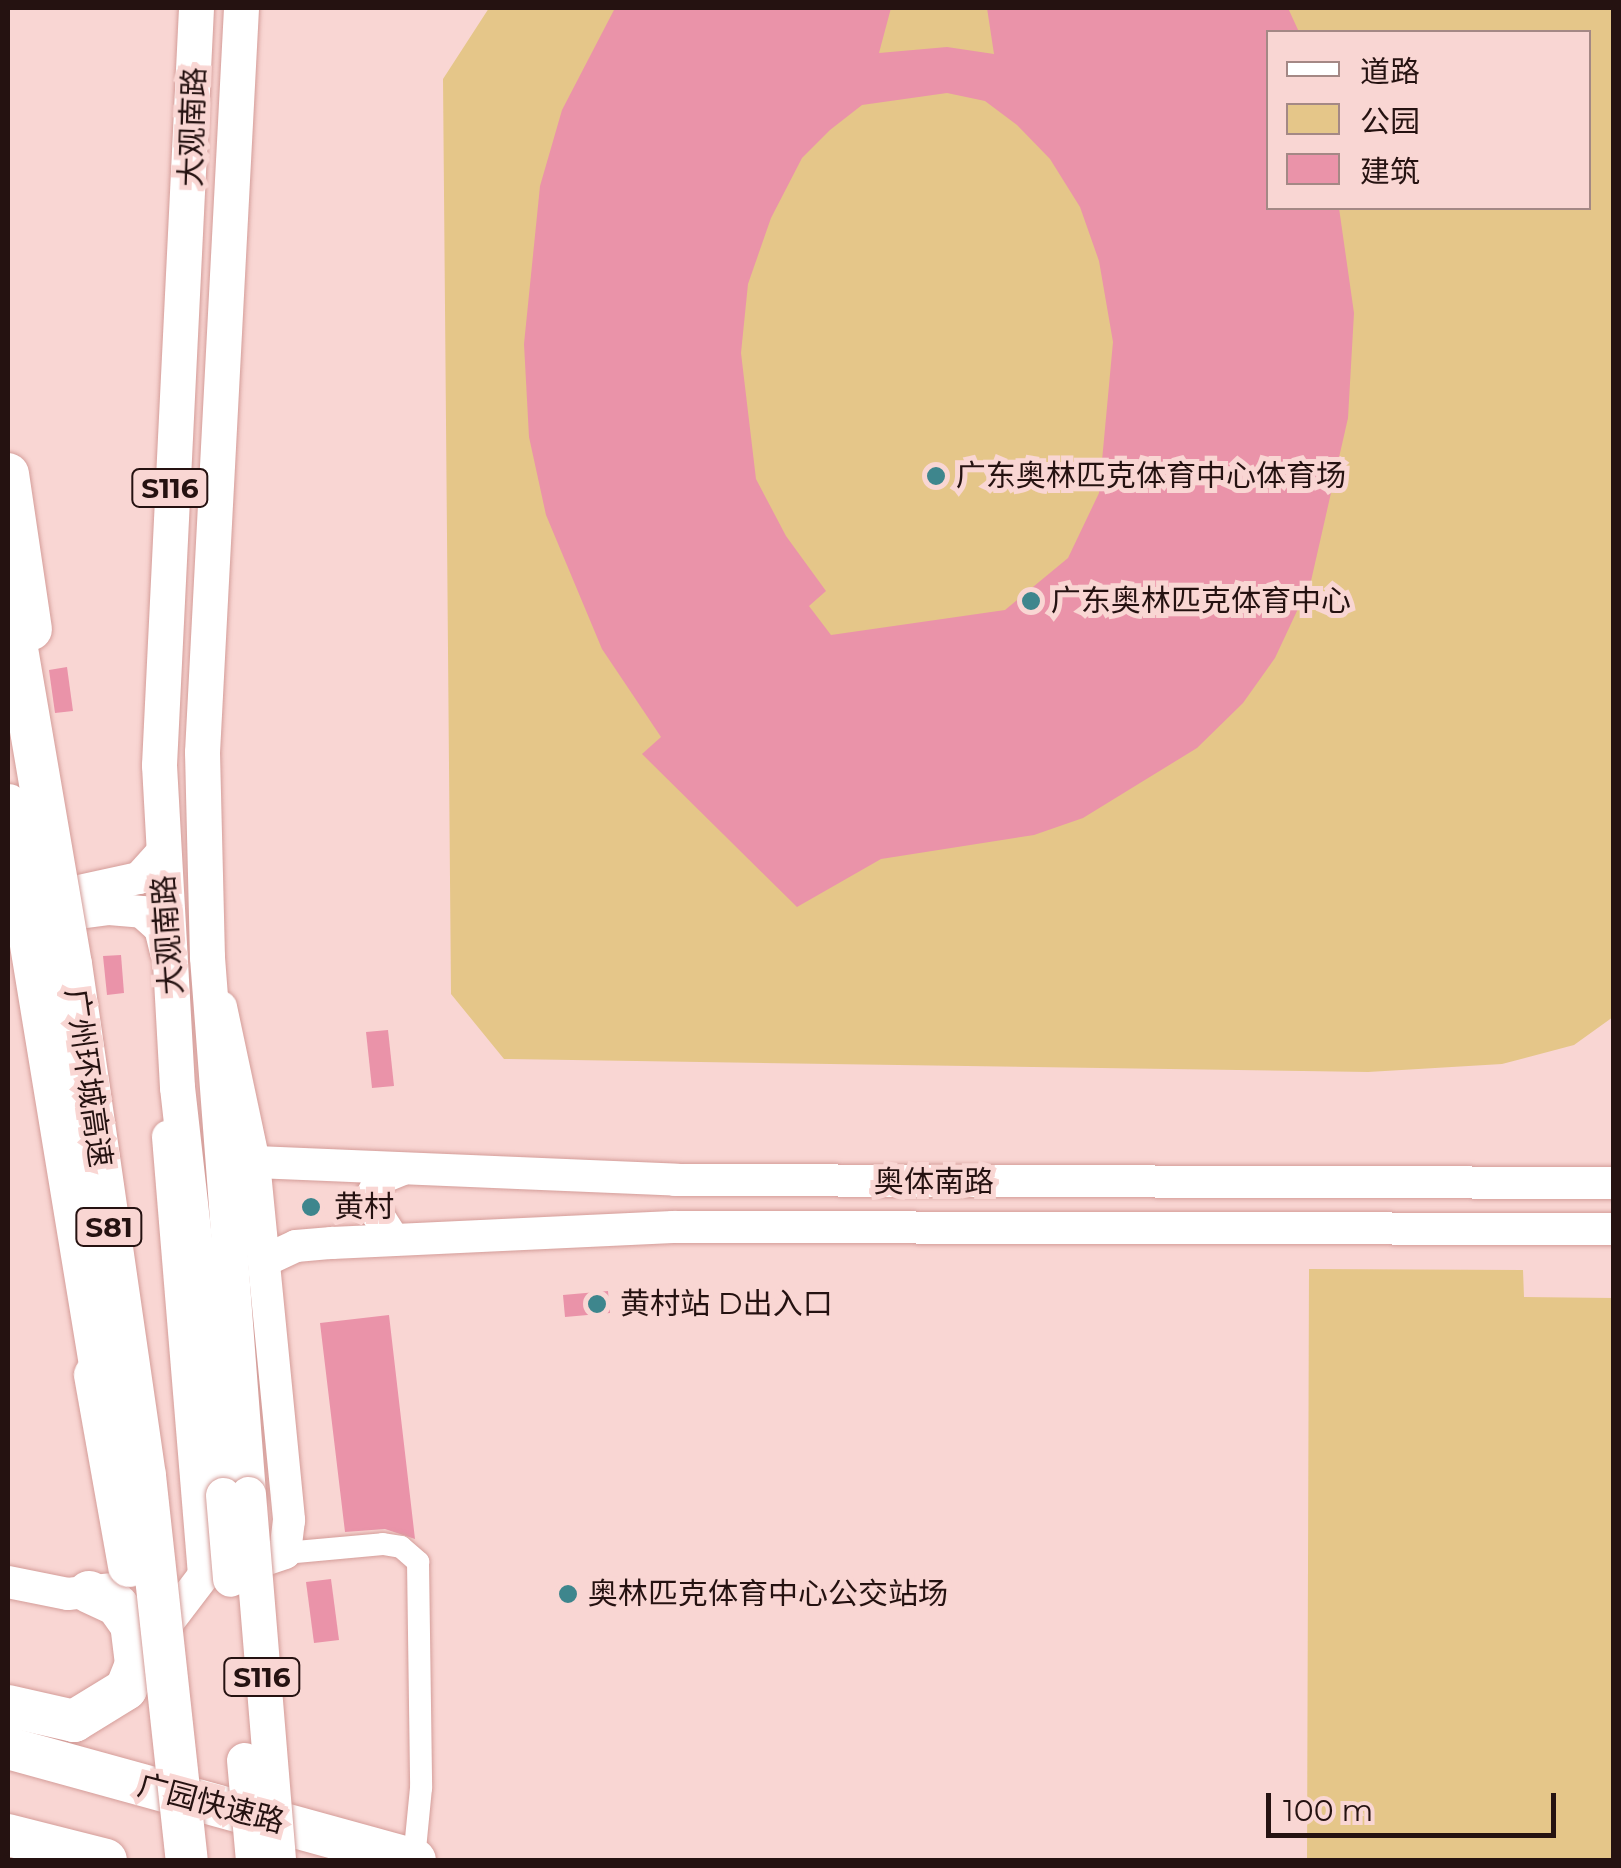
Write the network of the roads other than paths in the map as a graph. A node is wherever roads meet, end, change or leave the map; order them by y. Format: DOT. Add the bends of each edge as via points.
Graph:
graph roads {
  1 [pos="196,8"];
  2 [pos="240,8"];
  3 [pos="8,474"];
  4 [pos="8,596"];
  5 [pos="8,805"];
  6 [pos="162,851"];
  7 [pos="8,900"];
  8 [pos="8,923"];
  9 [pos="207,956"];
  10 [pos="170,968"];
  11 [pos="254,1162"];
  12 [pos="401,1170"];
  13 [pos="1614,1183"];
  14 [pos="1612,1228"];
  15 [pos="394,1240"];
  16 [pos="266,1260"];
  17 [pos="145,1476"];
  18 [pos="236,1494"];
  19 [pos="284,1552"];
  20 [pos="204,1576"];
  21 [pos="8,1582"];
  22 [pos="89,1592"];
  23 [pos="137,1654"];
  24 [pos="8,1706"];
  25 [pos="8,1748"];
  26 [pos="8,1834"];
  27 [pos="106,1860"];
  28 [pos="158,1860"];
  29 [pos="187,1860"];
  30 [pos="253,1860"];
  31 [pos="278,1860"];
  32 [pos="415,1860"];
  1 -- 6 [label="main road, 大观南路 / S116" via="190,222 162,617"];
  2 -- 9 [label="main road, 大观南路 / S116" via="202,652"];
  3 -- 17 [label="highway, bridge" via="96,1049"];
  4 -- 17 [label="highway, 广州环城高速 / S81, bridge" via="71,964"];
  5 -- 23 [label="highway, 广州环城高速 / S81, bridge" via="56,1078"];
  6 -- 7 [label="street" via="139,878"];
  6 -- 10 [label="main road, 大观南路 / S116"];
  7 -- 23 [label="highway, bridge"];
  8 -- 10 [label="street" via="109,909 142,912 160,928"];
  9 -- 11 [label="street"];
  9 -- 18 [label="main road, 大观南路 / S116"];
  10 -- 18 [label="main road, 大观南路 / S116" via="177,1086"];
  10 -- 20 [label="street" via="171,1230"];
  11 -- 12 [label="street, 奥体南路"];
  11 -- 16 [label="street"];
  12 -- 13 [label="street, 奥体南路" via="932,1183"];
  12 -- 15 [label="street" via="381,1178 369,1201"];
  14 -- 15 [label="street, 奥体南路" via="672,1227"];
  15 -- 16 [label="street, 奥体南路" via="296,1246"];
  16 -- 19 [label="street" via="288,1511"];
  17 -- 29 [label="highway, 广州环城高速 / S81, bridge"];
  18 -- 30 [label="main road, 大观南路 / S116, bridge"];
  18 -- 31 [label="main road, 大观南路 / S116, bridge"];
  19 -- 20 [label="street" via="245,1570"];
  19 -- 32 [label="street" via="383,1544 418,1562 421,1788"];
  20 -- 22 [label="street"];
  20 -- 23 [label="street"];
  21 -- 22 [label="street"];
  22 -- 23 [label="highway" via="126,1614"];
  23 -- 24 [label="highway" via="126,1689 90,1717 60,1720"];
  23 -- 28 [label="highway, 广州环城高速 / S81"];
  25 -- 32 [label="highway, 广园快速路"];
  26 -- 27 [label="highway"];
}
